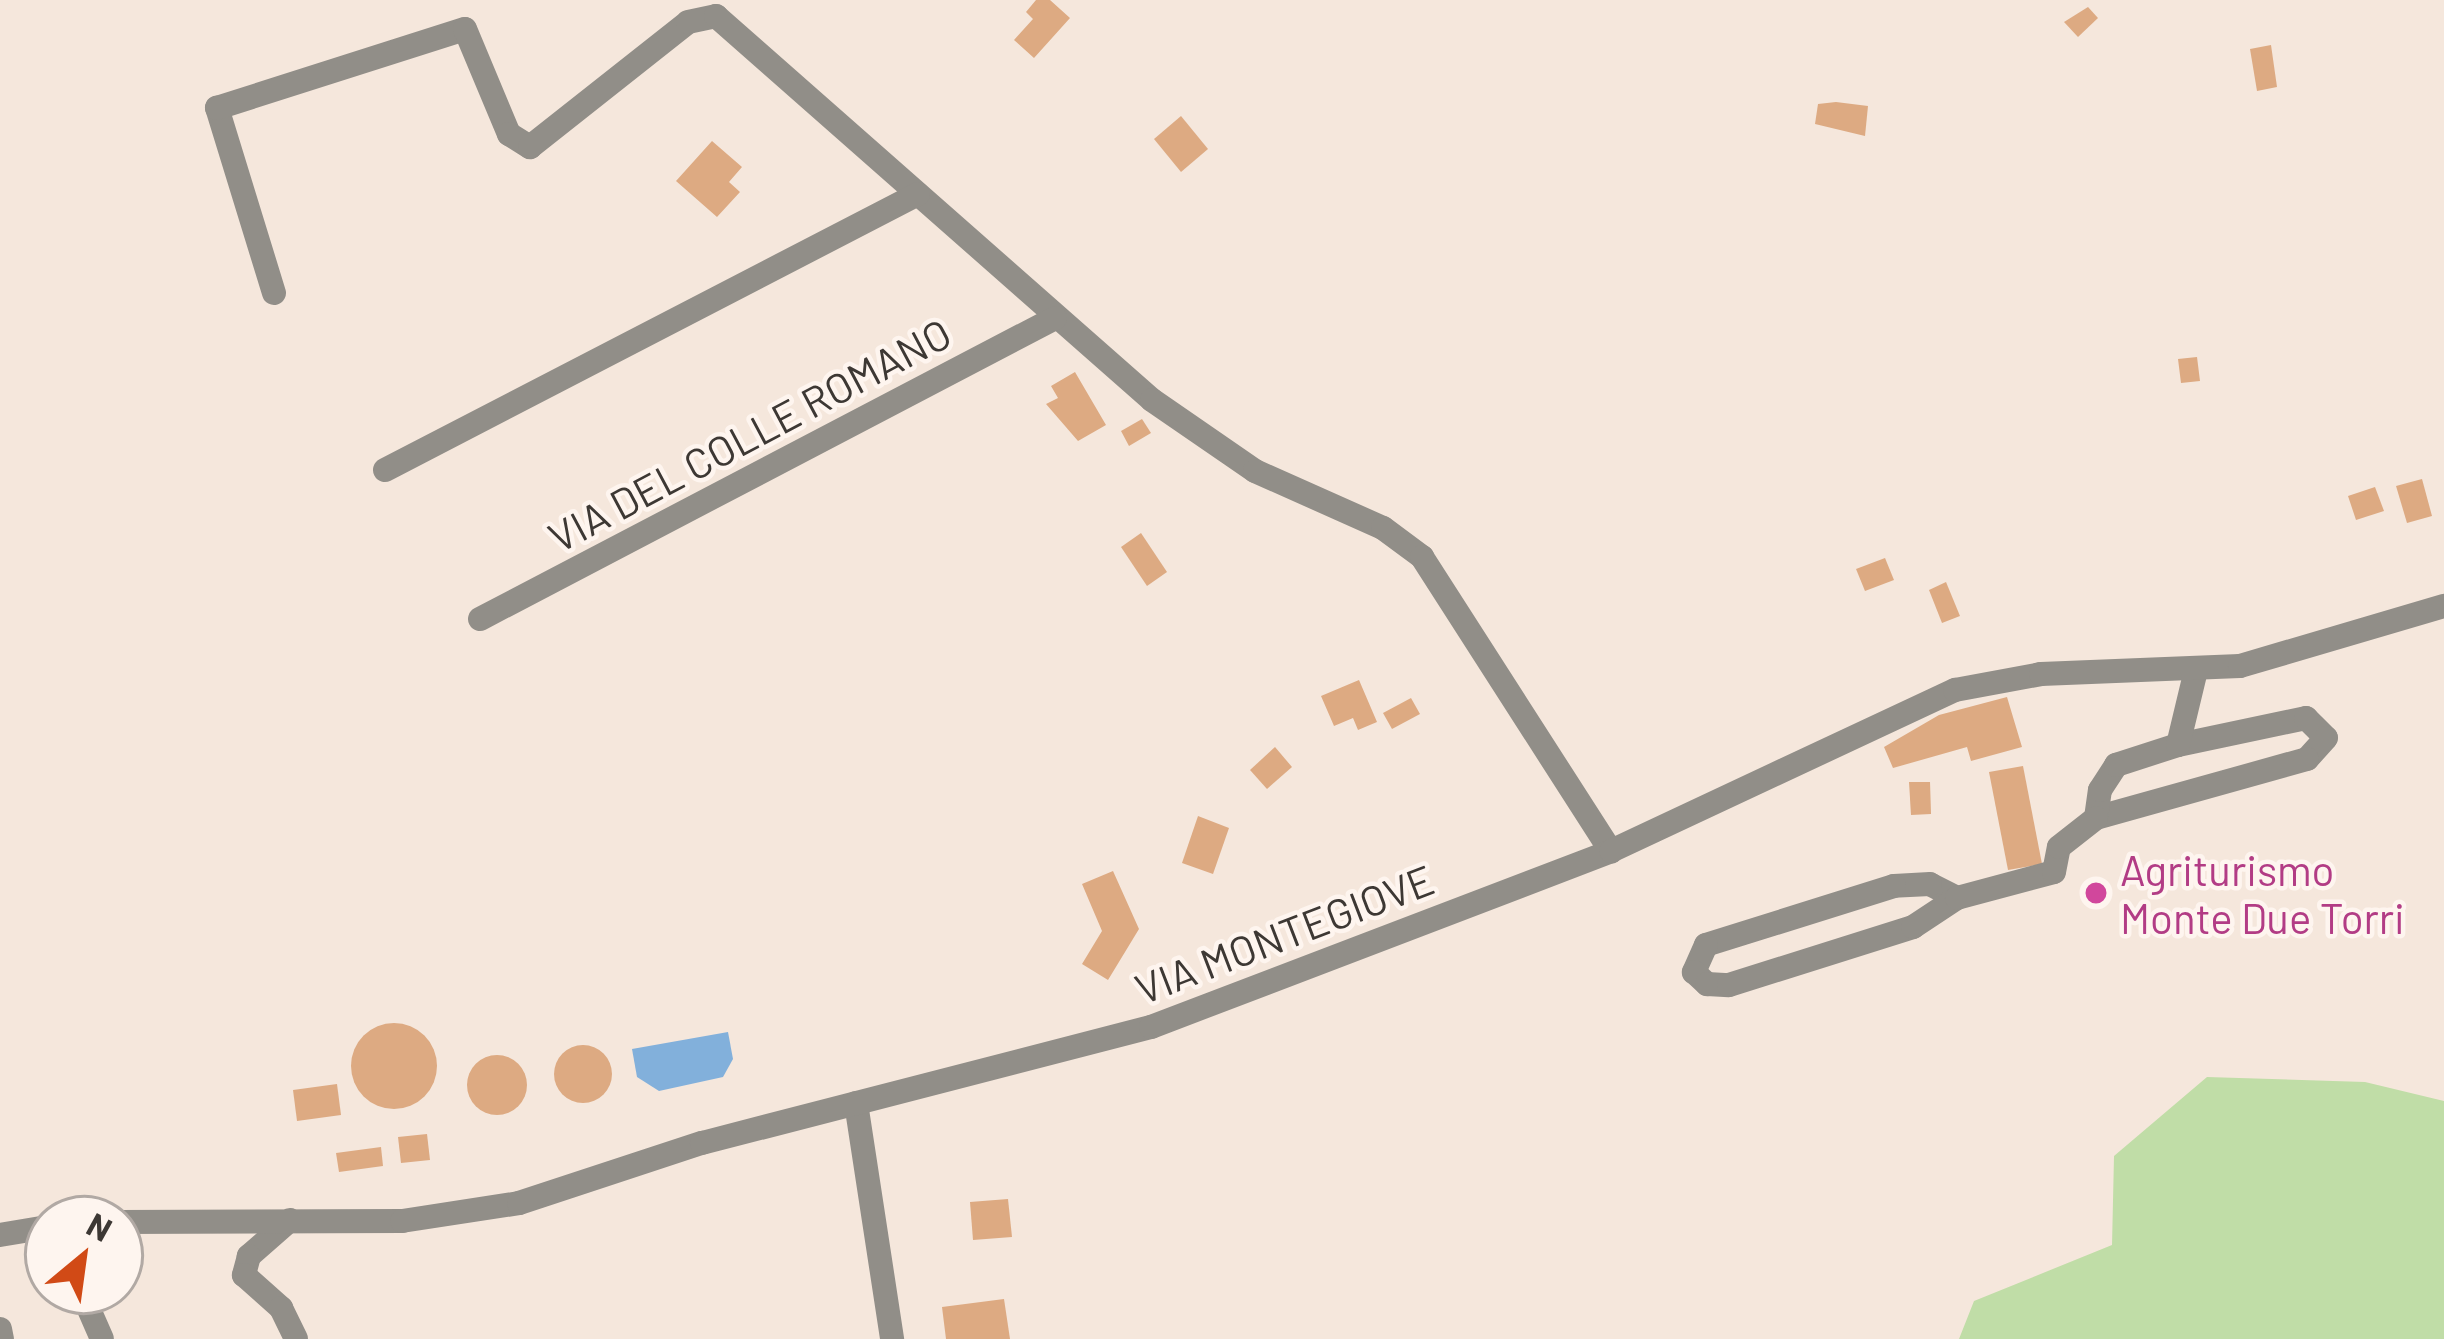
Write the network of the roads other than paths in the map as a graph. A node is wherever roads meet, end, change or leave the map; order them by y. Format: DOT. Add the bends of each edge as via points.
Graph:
graph roads {
  1 [pos="918,194"];
  2 [pos="274,292"];
  3 [pos="1055,318"];
  4 [pos="385,470"];
  5 [pos="2444,606"];
  6 [pos="480,619"];
  7 [pos="2196,670"];
  8 [pos="2178,746"];
  9 [pos="2096,818"];
  10 [pos="1611,851"];
  11 [pos="1957,898"];
  12 [pos="856,1103"];
  13 [pos="290,1220"];
  14 [pos="144,1222"];
  15 [pos="0,1329"];
  16 [pos="2,1339"];
  17 [pos="296,1339"];
  18 [pos="892,1339"];
  1 -- 2 [label="street" via="716,16 688,22 538,143 521,146 465,29 217,108"];
  1 -- 3 [label="street"];
  1 -- 4 [label="street"];
  3 -- 6 [label="street, VIA DEL COLLE ROMANO"];
  3 -- 10 [label="street" via="1223,452 1383,528 1422,557"];
  5 -- 7 [label="street, VIA MONTEGIOVE" via="2259,662"];
  7 -- 8 [label="street"];
  7 -- 10 [label="street, VIA MONTEGIOVE" via="2041,674 1955,690"];
  8 -- 9 [label="street" via="2116,765 2100,790"];
  8 -- 9 [label="street" via="2306,718 2326,738 2307,758"];
  9 -- 11 [label="street" via="2059,848 2054,872"];
  10 -- 12 [label="street, VIA MONTEGIOVE" via="1123,1036"];
  11 -- 11 [label="street" via="1912,927 1729,985 1707,984 1694,972 1706,945 1894,886 1930,884"];
  12 -- 13 [label="street, VIA MONTEGIOVE" via="478,1213"];
  12 -- 18 [label="street"];
  13 -- 14 [label="street, VIA MONTEGIOVE"];
  13 -- 17 [label="street" via="249,1256 244,1274 281,1308"];
  15 -- 16 [label="street"];
}
